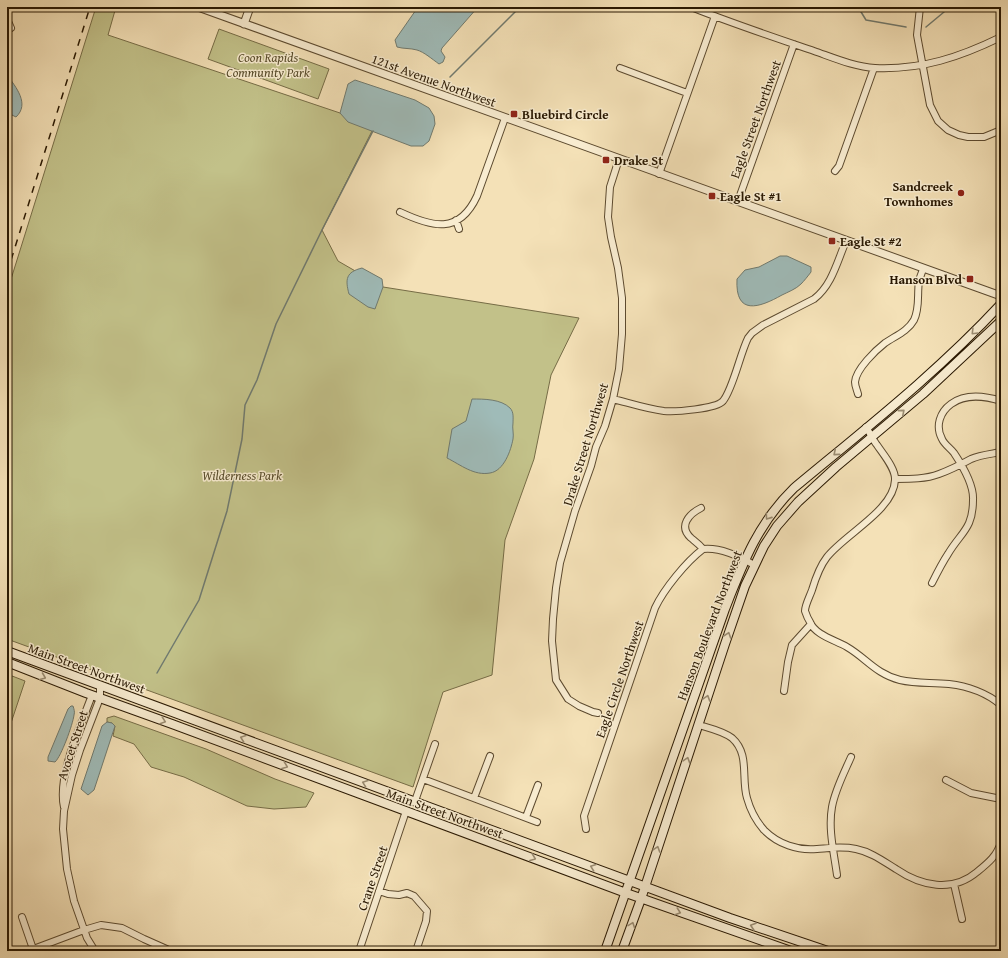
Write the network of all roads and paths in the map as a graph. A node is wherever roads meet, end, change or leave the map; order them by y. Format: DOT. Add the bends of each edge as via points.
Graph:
graph roads {
  1 [pos="198,7"];
  2 [pos="250,7"];
  3 [pos="691,7"];
  4 [pos="920,7"];
  5 [pos="715,16"];
  6 [pos="7,19"];
  7 [pos="244,24"];
  8 [pos="11,28"];
  9 [pos="1001,37"];
  10 [pos="794,44"];
  11 [pos="923,65"];
  12 [pos="620,68"];
  13 [pos="874,68"];
  14 [pos="686,92"];
  15 [pos="505,118"];
  16 [pos="1001,130"];
  17 [pos="619,159"];
  18 [pos="835,170"];
  19 [pos="659,174"];
  20 [pos="738,201"];
  21 [pos="400,212"];
  22 [pos="456,220"];
  23 [pos="459,229"];
  24 [pos="846,241"];
  25 [pos="923,269"];
  26 [pos="1001,296"];
  27 [pos="1001,304"];
  28 [pos="1001,320"];
  29 [pos="858,394"];
  30 [pos="613,399"];
  31 [pos="1001,401"];
  32 [pos="866,428"];
  33 [pos="872,437"];
  34 [pos="1001,452"];
  35 [pos="960,466"];
  36 [pos="896,479"];
  37 [pos="701,508"];
  38 [pos="703,549"];
  39 [pos="745,559"];
  40 [pos="754,565"];
  41 [pos="932,583"];
  42 [pos="811,624"];
  43 [pos="7,652"];
  44 [pos="7,662"];
  45 [pos="100,686"];
  46 [pos="784,690"];
  47 [pos="97,696"];
  48 [pos="1001,705"];
  49 [pos="159,708"];
  50 [pos="598,713"];
  51 [pos="698,725"];
  52 [pos="435,744"];
  53 [pos="490,756"];
  54 [pos="851,757"];
  55 [pos="423,780"];
  56 [pos="946,780"];
  57 [pos="538,785"];
  58 [pos="474,798"];
  59 [pos="1001,799"];
  60 [pos="415,801"];
  61 [pos="406,811"];
  62 [pos="526,817"];
  63 [pos="537,822"];
  64 [pos="586,829"];
  65 [pos="1001,842"];
  66 [pos="834,847"];
  67 [pos="837,875"];
  68 [pos="630,880"];
  69 [pos="954,884"];
  70 [pos="645,886"];
  71 [pos="379,891"];
  72 [pos="626,893"];
  73 [pos="641,899"];
  74 [pos="22,917"];
  75 [pos="962,919"];
  76 [pos="84,930"];
  77 [pos="31,950"];
  78 [pos="95,951"];
  79 [pos="171,951"];
  80 [pos="359,951"];
  81 [pos="416,951"];
  82 [pos="605,951"];
  83 [pos="622,951"];
  84 [pos="791,951"];
  85 [pos="828,951"];
  1 -- 7 [label="street, 121st Avenue Northwest"];
  2 -- 7 [label="street"];
  3 -- 5 [label="street"];
  4 -- 11 [label="street" via="917,35"];
  5 -- 10 [label="street"];
  5 -- 14 [label="street"];
  6 -- 8 [label="street"];
  7 -- 15 [label="street, 121st Avenue Northwest"];
  9 -- 11 [label="street" via="954,58"];
  10 -- 13 [label="street"];
  10 -- 20 [label="street, Eagle Street Northwest"];
  11 -- 13 [label="street"];
  11 -- 16 [label="street" via="933,113 948,130 958,135 977,138"];
  12 -- 14 [label="street"];
  13 -- 18 [label="street" via="839,166"];
  14 -- 19 [label="street"];
  15 -- 17 [label="street, 121st Avenue Northwest"];
  15 -- 22 [label="street" via="474,203 465,215"];
  17 -- 19 [label="street, 121st Avenue Northwest"];
  17 -- 30 [label="street, Drake Street Northwest" via="612,179 608,206 622,298 620,355"];
  19 -- 20 [label="street, 121st Avenue Northwest"];
  20 -- 24 [label="street, 121st Avenue Northwest"];
  21 -- 22 [label="street" via="428,224 448,224"];
  22 -- 23 [label="street"];
  24 -- 25 [label="street, 121st Avenue Northwest"];
  24 -- 30 [label="street" via="831,278 820,294 763,325 748,338 728,391 718,405 663,411"];
  25 -- 26 [label="street, 121st Avenue Northwest"];
  25 -- 29 [label="street" via="919,281 918,306 913,321 866,362 855,380"];
  27 -- 32 [label="main road, Hanson Boulevard Northwest, one-way" via="952,354"];
  33 -- 28 [label="main road, Hanson Boulevard Northwest, one-way" via="929,389"];
  30 -- 50 [label="street, Drake Street Northwest" via="560,563 553,619 552,641 556,680 568,699"];
  31 -- 35 [label="street" via="989,397 965,398 955,401 942,413 939,421 942,440 953,452"];
  32 -- 33 [label="street"];
  32 -- 39 [label="main road, Hanson Boulevard Northwest, one-way" via="781,501 762,526"];
  33 -- 36 [label="street" via="886,455"];
  33 -- 40 [label="main road, Hanson Boulevard Northwest" via="794,506 777,526"];
  34 -- 35 [label="street" via="971,459"];
  35 -- 36 [label="street" via="938,475"];
  35 -- 41 [label="street" via="973,490 970,524 948,553"];
  36 -- 42 [label="street" via="883,508 826,558 805,610"];
  37 -- 38 [label="street" via="688,517 685,528 687,534"];
  38 -- 39 [label="street" via="723,551"];
  38 -- 64 [label="street, Eagle Circle Northwest" via="668,586 655,608 584,816"];
  39 -- 40 [label="street"];
  39 -- 68 [label="main road, Hanson Boulevard Northwest"];
  51 -- 40 [label="main road, Hanson Boulevard Northwest, one-way"];
  42 -- 46 [label="street" via="792,645"];
  42 -- 48 [label="street" via="817,631 849,648 884,674 917,683 948,683 966,687"];
  43 -- 45 [label="main road, Main Street Northwest"];
  44 -- 47 [label="main road, Main Street Northwest, one-way"];
  45 -- 47 [label="street, Avocet Street"];
  45 -- 49 [label="main road, Main Street Northwest"];
  47 -- 49 [label="main road, Main Street Northwest" via="109,694 148,709"];
  47 -- 61 [label="main road, Main Street Northwest, one-way"];
  47 -- 76 [label="street, Avocet Street" via="71,752 63,803 67,869"];
  60 -- 49 [label="main road, Main Street Northwest, one-way"];
  51 -- 66 [label="street" via="732,738 741,750 745,763 747,798 764,830 781,842 801,849"];
  70 -- 51 [label="main road, Hanson Boulevard Northwest, one-way"];
  52 -- 55 [label="street"];
  53 -- 58 [label="street"];
  54 -- 66 [label="street" via="832,806 831,829"];
  55 -- 58 [label="street"];
  55 -- 60 [label="street"];
  56 -- 59 [label="street" via="971,793"];
  57 -- 62 [label="street"];
  58 -- 62 [label="street"];
  68 -- 60 [label="main road, Main Street Northwest, one-way"];
  61 -- 71 [label="street, Crane Street"];
  61 -- 72 [label="main road, Main Street Northwest, one-way"];
  62 -- 63 [label="street"];
  65 -- 69 [label="street" via="990,861 972,876"];
  66 -- 67 [label="street"];
  66 -- 69 [label="street" via="874,854 910,878 921,882 939,886"];
  68 -- 70 [label="main road, Main Street Northwest"];
  68 -- 72 [label="main road, Hanson Boulevard Northwest"];
  69 -- 75 [label="street"];
  70 -- 73 [label="main road, Hanson Boulevard Northwest"];
  85 -- 70 [label="main road, Main Street Northwest, one-way"];
  71 -- 80 [label="street, Crane Street"];
  71 -- 81 [label="street" via="399,895 407,893 414,896 427,911"];
  72 -- 73 [label="main road, Main Street Northwest"];
  72 -- 82 [label="main road, Hanson Boulevard Northwest"];
  83 -- 73 [label="main road, Hanson Boulevard Northwest, one-way"];
  73 -- 84 [label="main road, Main Street Northwest, one-way"];
  74 -- 77 [label="street"];
  76 -- 77 [label="street"];
  76 -- 78 [label="street, Avocet Street"];
  76 -- 79 [label="street" via="101,924 115,926"];
}
